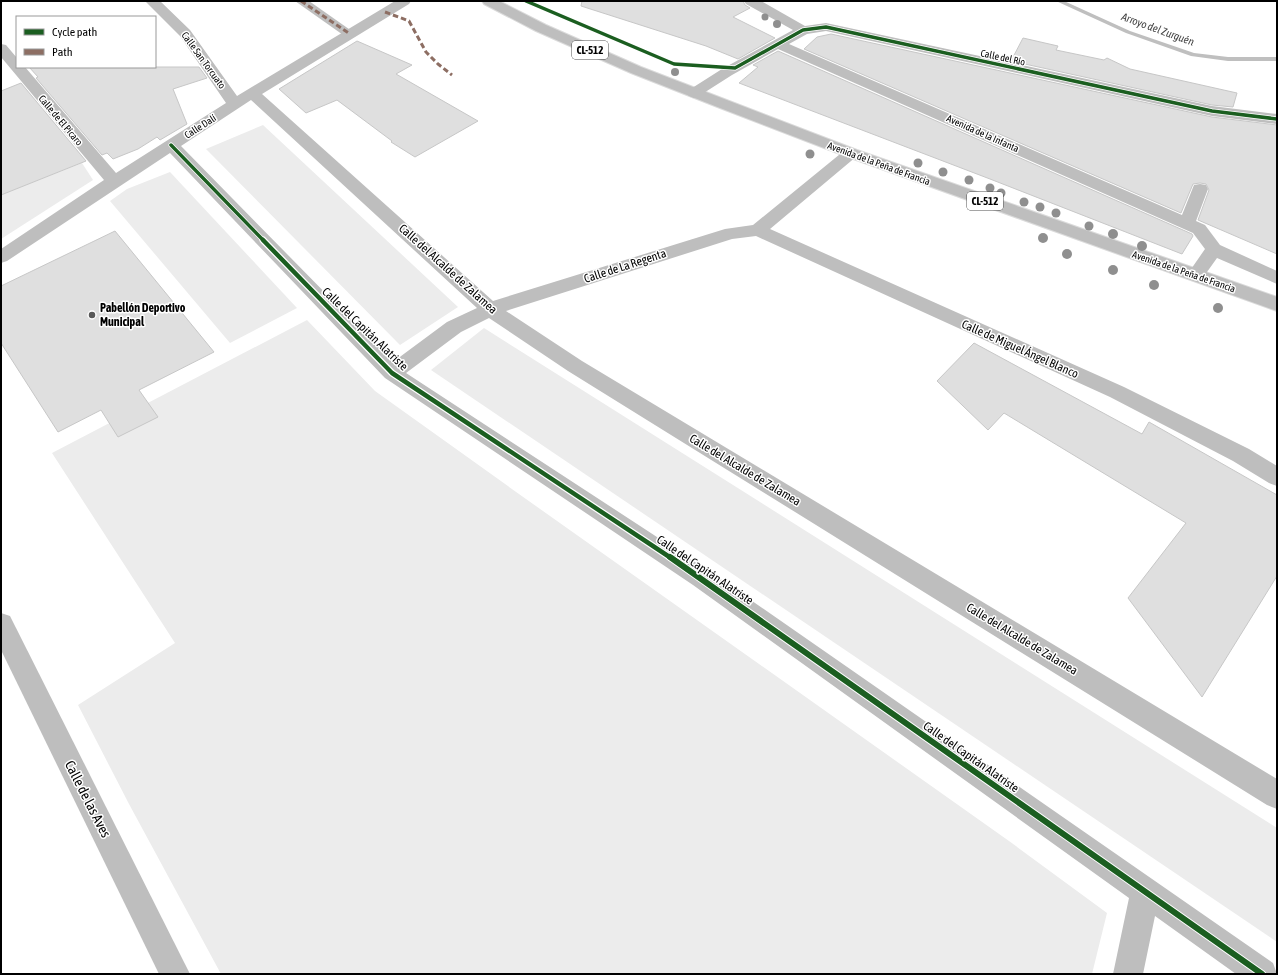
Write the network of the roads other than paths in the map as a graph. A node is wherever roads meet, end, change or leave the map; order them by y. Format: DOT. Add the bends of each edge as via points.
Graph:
graph roads {
  1 [pos="152,1"];
  2 [pos="301,1"];
  3 [pos="404,1"];
  4 [pos="489,1"];
  5 [pos="751,1"];
  6 [pos="803,30"];
  7 [pos="350,34"];
  8 [pos="778,44"];
  9 [pos="4,55"];
  10 [pos="694,92"];
  11 [pos="244,98"];
  12 [pos="1277,119"];
  13 [pos="171,145"];
  14 [pos="851,153"];
  15 [pos="114,181"];
  16 [pos="1200,189"];
  17 [pos="1187,223"];
  18 [pos="758,230"];
  19 [pos="1214,249"];
  20 [pos="1,257"];
  21 [pos="1196,275"];
  22 [pos="1277,278"];
  23 [pos="1277,304"];
  24 [pos="490,309"];
  25 [pos="392,373"];
  26 [pos="1277,477"];
  27 [pos="1,624"];
  28 [pos="1277,795"];
  29 [pos="1145,892"];
  30 [pos="176,974"];
  31 [pos="1128,974"];
  32 [pos="1262,974"];
  1 -- 11 [label="street, Calle San Torcuato"];
  2 -- 7 [label="street"];
  3 -- 7 [label="street, Calle Dalí"];
  4 -- 10 [label="street, Avenida de la Peña de Francia / CL-512" via="621,64"];
  5 -- 6 [label="street"];
  6 -- 8 [label="street, Calle del Río"];
  6 -- 12 [label="street, Calle del Río" via="826,27 1204,110"];
  7 -- 11 [label="street, Calle Dalí"];
  8 -- 10 [label="street, Calle del Río"];
  8 -- 17 [label="street, Avenida de la Infanta"];
  9 -- 15 [label="street, Calle de El Pícaro"];
  10 -- 14 [label="street, Avenida de la Peña de Francia / CL-512"];
  11 -- 13 [label="street, Calle Dalí"];
  11 -- 24 [label="street, Calle del Alcalde de Zalamea"];
  13 -- 15 [label="street, Calle Dalí"];
  13 -- 25 [label="street, Calle del Capitán Alatriste"];
  14 -- 18 [label="street"];
  14 -- 21 [label="street, Avenida de la Peña de Francia / CL-512"];
  15 -- 20 [label="street, Calle Dalí"];
  16 -- 17 [label="street"];
  17 -- 19 [label="street, Avenida de la Infanta" via="1199,229"];
  18 -- 24 [label="street, Calle de La Regenta" via="731,233"];
  18 -- 26 [label="street, Calle de Miguel Ángel Blanco" via="1117,392 1241,455"];
  19 -- 21 [label="street"];
  19 -- 22 [label="street, Avenida de la Infanta"];
  21 -- 23 [label="street, Avenida de la Peña de Francia / CL-512"];
  24 -- 25 [label="street, Calle de La Regenta" via="454,327"];
  24 -- 28 [label="street, Calle del Alcalde de Zalamea" via="575,366"];
  25 -- 29 [label="street, Calle del Capitán Alatriste" via="701,578"];
  27 -- 30 [label="street, Calle de las Aves"];
  29 -- 31 [label="street"];
  29 -- 32 [label="street, Calle del Capitán Alatriste"];
}
